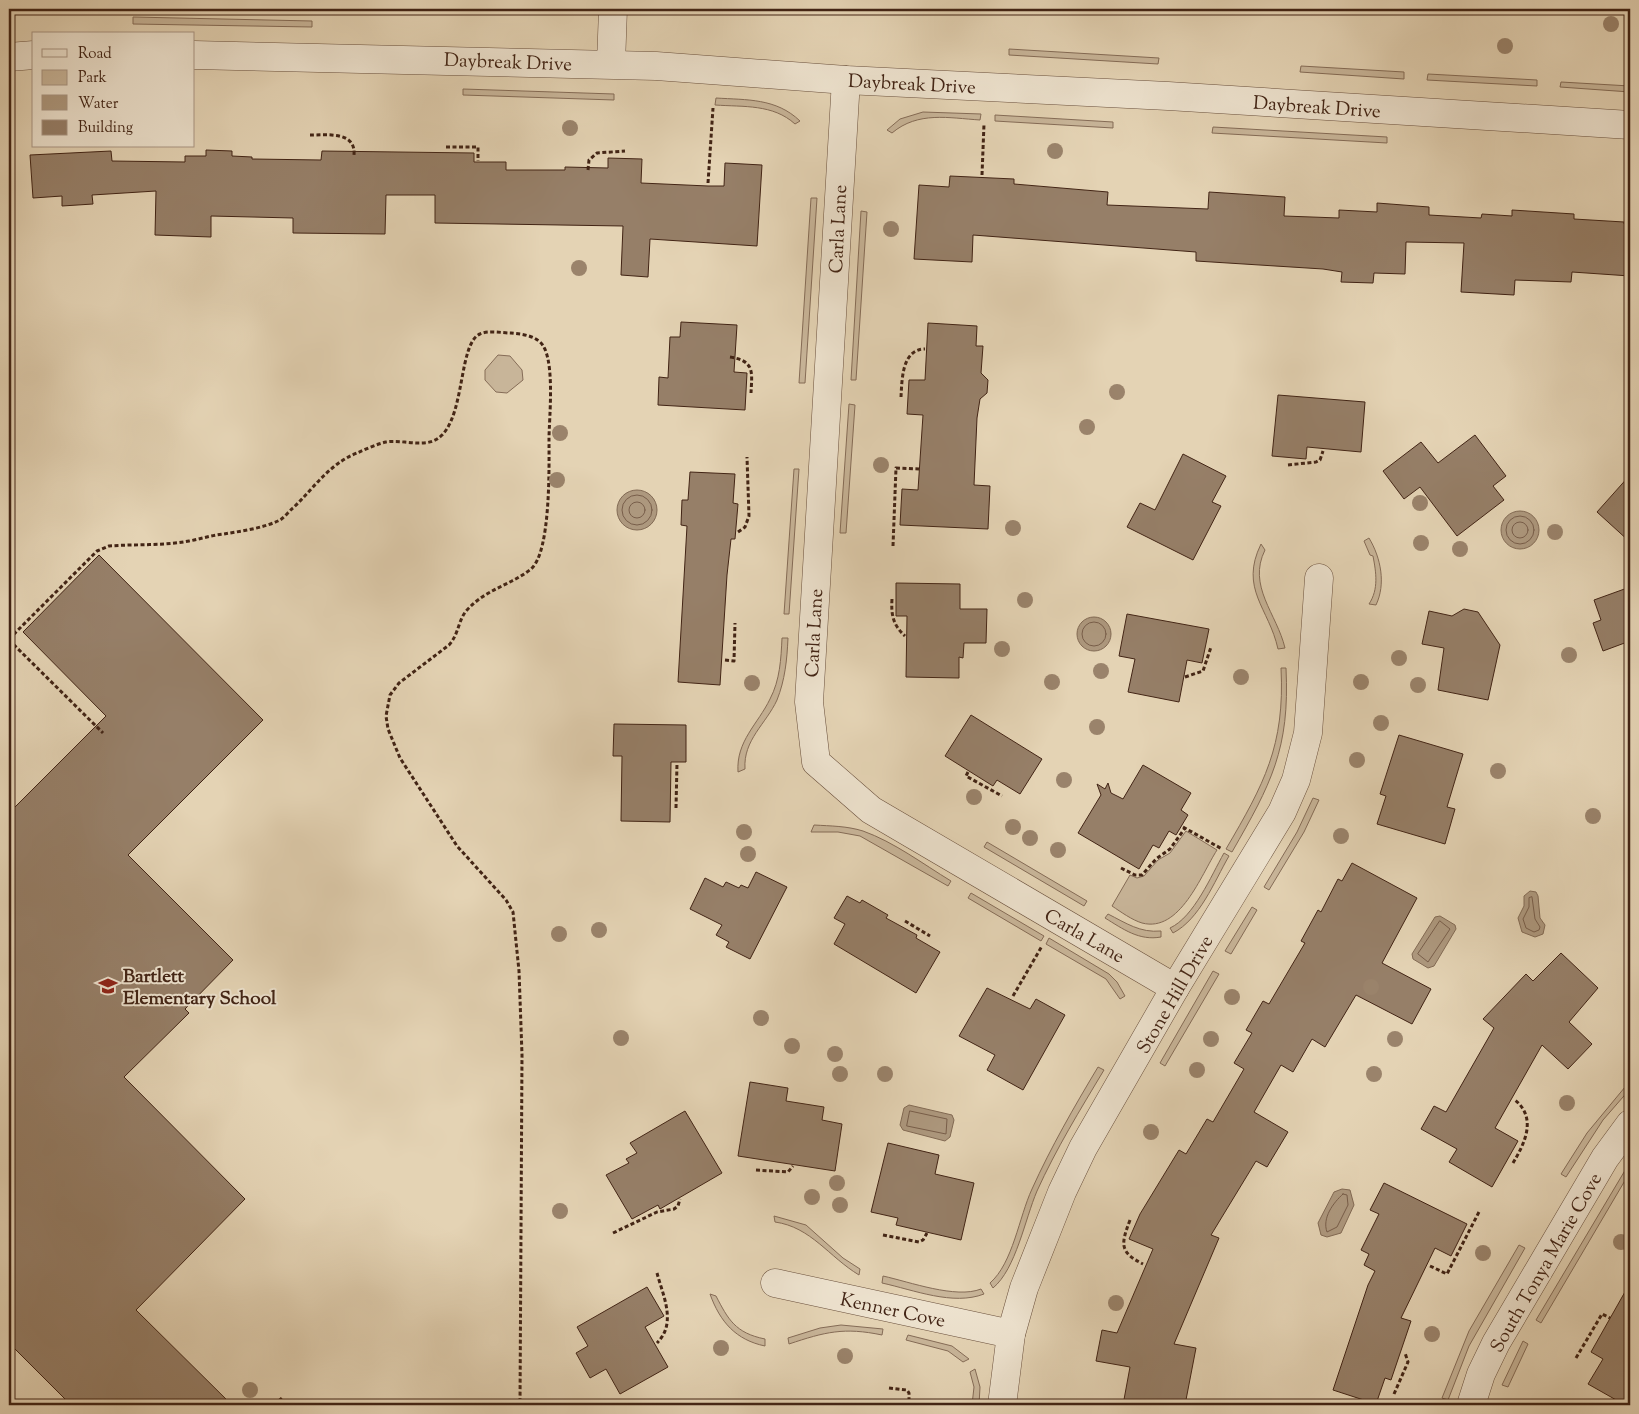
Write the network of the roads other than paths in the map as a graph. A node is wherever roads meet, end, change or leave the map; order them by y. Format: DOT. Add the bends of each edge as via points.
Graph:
graph roads {
  1 [pos="613,9"];
  2 [pos="32,55"];
  3 [pos="195,55"];
  4 [pos="9,56"];
  5 [pos="611,64"];
  6 [pos="846,80"];
  7 [pos="1630,125"];
  8 [pos="1319,578"];
  9 [pos="1175,988"];
  10 [pos="1630,1124"];
  11 [pos="775,1283"];
  12 [pos="1011,1334"];
  13 [pos="1002,1405"];
  14 [pos="1471,1405"];
  1 -- 5 [label="street"];
  2 -- 4 [label="street"];
  3 -- 5 [label="street, Daybreak Drive"];
  5 -- 6 [label="street, Daybreak Drive"];
  6 -- 7 [label="street, Daybreak Drive"];
  6 -- 9 [label="street, Carla Lane" via="810,693 816,762 871,810"];
  8 -- 9 [label="street, Stone Hill Drive" via="1308,733 1296,780 1282,812"];
  9 -- 12 [label="street, Stone Hill Drive" via="1083,1148 1062,1192 1027,1279"];
  10 -- 14 [label="street, South Tonya Marie Cove" via="1605,1158 1496,1343"];
  11 -- 12 [label="street, Kenner Cove"];
  12 -- 13 [label="street, Stone Hill Drive"];
}
